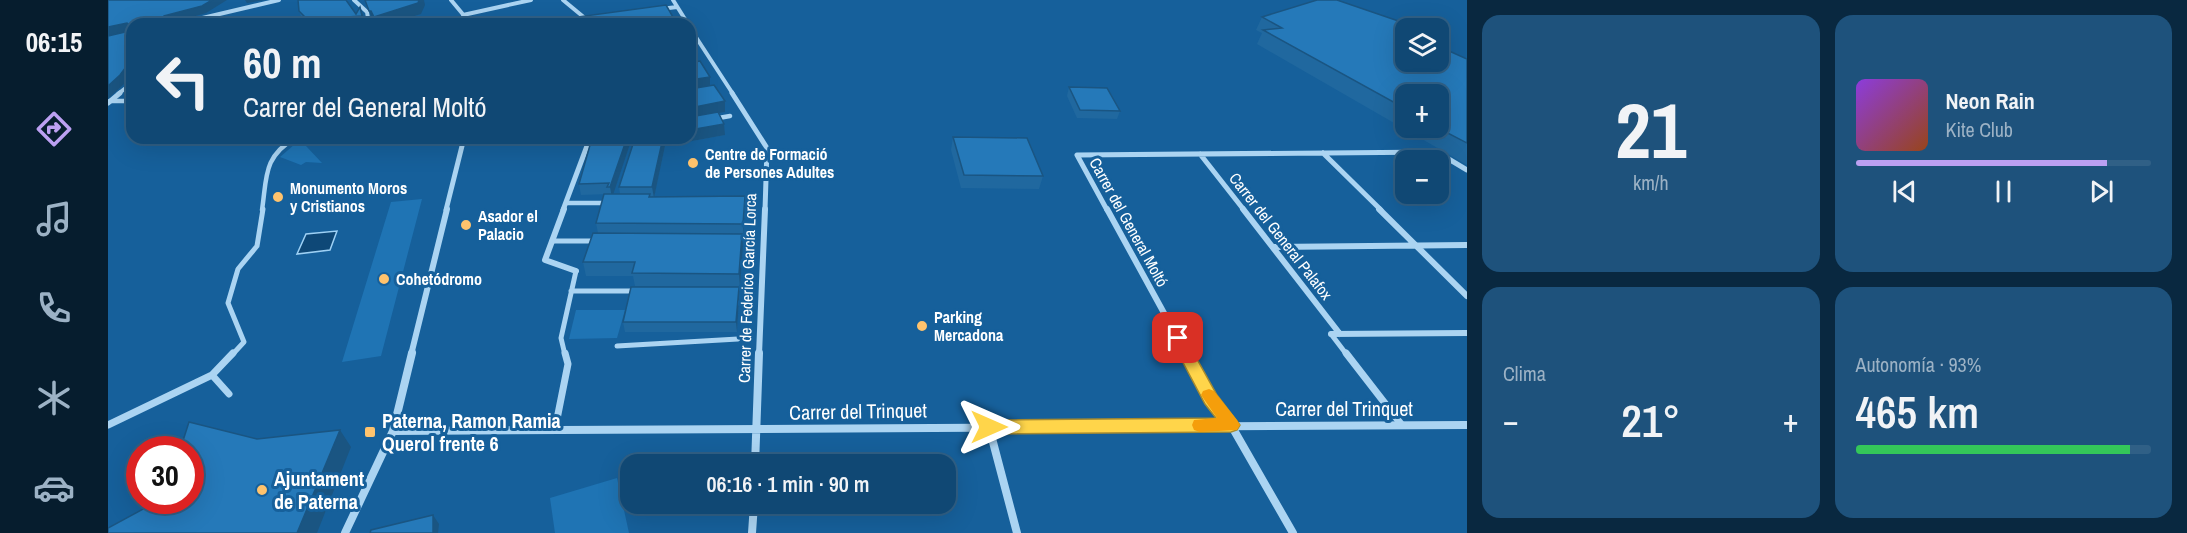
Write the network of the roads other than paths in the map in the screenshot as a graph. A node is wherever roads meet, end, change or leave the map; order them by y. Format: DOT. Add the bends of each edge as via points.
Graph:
graph roads {
  1 [pos="279,0"];
  2 [pos="354,0"];
  3 [pos="451,0"];
  4 [pos="531,0"];
  5 [pos="564,0"];
  6 [pos="673,0"];
  7 [pos="677,7"];
  8 [pos="650,10"];
  9 [pos="463,15"];
  10 [pos="202,18"];
  11 [pos="368,18"];
  12 [pos="466,18"];
  13 [pos="585,18"];
  14 [pos="684,18"];
  15 [pos="696,37"];
  16 [pos="126,87"];
  17 [pos="126,101"];
  18 [pos="109,102"];
  19 [pos="729,116"];
  20 [pos="710,119"];
  21 [pos="285,144"];
  22 [pos="463,144"];
  23 [pos="590,144"];
  24 [pos="1323,153"];
  25 [pos="1200,154"];
  26 [pos="1467,170"];
  27 [pos="566,203"];
  28 [pos="615,203"];
  29 [pos="552,241"];
  30 [pos="609,241"];
  31 [pos="1467,245"];
  32 [pos="1416,246"];
  33 [pos="1273,248"];
  34 [pos="576,271"];
  35 [pos="571,291"];
  36 [pos="643,291"];
  37 [pos="1467,296"];
  38 [pos="1467,333"];
  39 [pos="1331,334"];
  40 [pos="1340,334"];
  41 [pos="738,339"];
  42 [pos="617,346"];
  43 [pos="212,375"];
  44 [pos="230,394"];
  45 [pos="557,419"];
  46 [pos="1401,424"];
  47 [pos="108,425"];
  48 [pos="1231,425"];
  49 [pos="1467,425"];
  50 [pos="989,427"];
  51 [pos="757,428"];
  52 [pos="393,431"];
  53 [pos="756,454"];
  54 [pos="753,514"];
  55 [pos="345,533"];
  56 [pos="752,533"];
  57 [pos="1017,533"];
  58 [pos="1293,533"];
  1 -- 10 [label="street"];
  2 -- 11 [label="street"];
  3 -- 9 [label="street"];
  4 -- 9 [label="street"];
  5 -- 13 [label="street"];
  6 -- 7 [label="street, Carrer de Federico García Lorca"];
  7 -- 8 [label="street"];
  7 -- 14 [label="street, Carrer de Federico García Lorca"];
  9 -- 12 [label="street"];
  15 -- 51 [label="street, Carrer de Federico García Lorca" via="767,148"];
  16 -- 18 [label="street"];
  17 -- 18 [label="street"];
  19 -- 20 [label="street"];
  21 -- 43 [label="street" via="270,159 257,246 238,269 228,303 244,342"];
  22 -- 52 [label="street"];
  23 -- 27 [label="street"];
  24 -- 25 [label="street"];
  24 -- 26 [label="street" via="1437,152"];
  24 -- 32 [label="street"];
  25 -- 33 [label="street, Carrer del General Palafox"];
  25 -- 48 [label="street, Carrer del General Moltó" via="1077,155 1211,399"];
  27 -- 28 [label="street"];
  27 -- 29 [label="street"];
  29 -- 30 [label="street"];
  29 -- 34 [label="street" via="545,260"];
  31 -- 32 [label="street"];
  32 -- 33 [label="street"];
  32 -- 37 [label="street"];
  33 -- 40 [label="street, Carrer del General Palafox"];
  34 -- 35 [label="street"];
  35 -- 36 [label="street"];
  35 -- 45 [label="street" via="561,338 568,364"];
  38 -- 40 [label="street"];
  39 -- 40 [label="street"];
  39 -- 46 [label="street"];
  41 -- 42 [label="street"];
  43 -- 44 [label="street"];
  43 -- 47 [label="street"];
  46 -- 48 [label="street, Carrer del Trinquet"];
  46 -- 49 [label="street, Carrer del Trinquet"];
  48 -- 50 [label="street, Carrer del Trinquet"];
  48 -- 58 [label="street, Carrer del General Moltó"];
  50 -- 51 [label="street, Carrer del Trinquet"];
  50 -- 57 [label="street"];
  51 -- 52 [label="street, Carrer del Trinquet"];
  51 -- 53 [label="street, Carrer de Federico García Lorca"];
  52 -- 55 [label="street"];
  54 -- 56 [label="street"];
}
